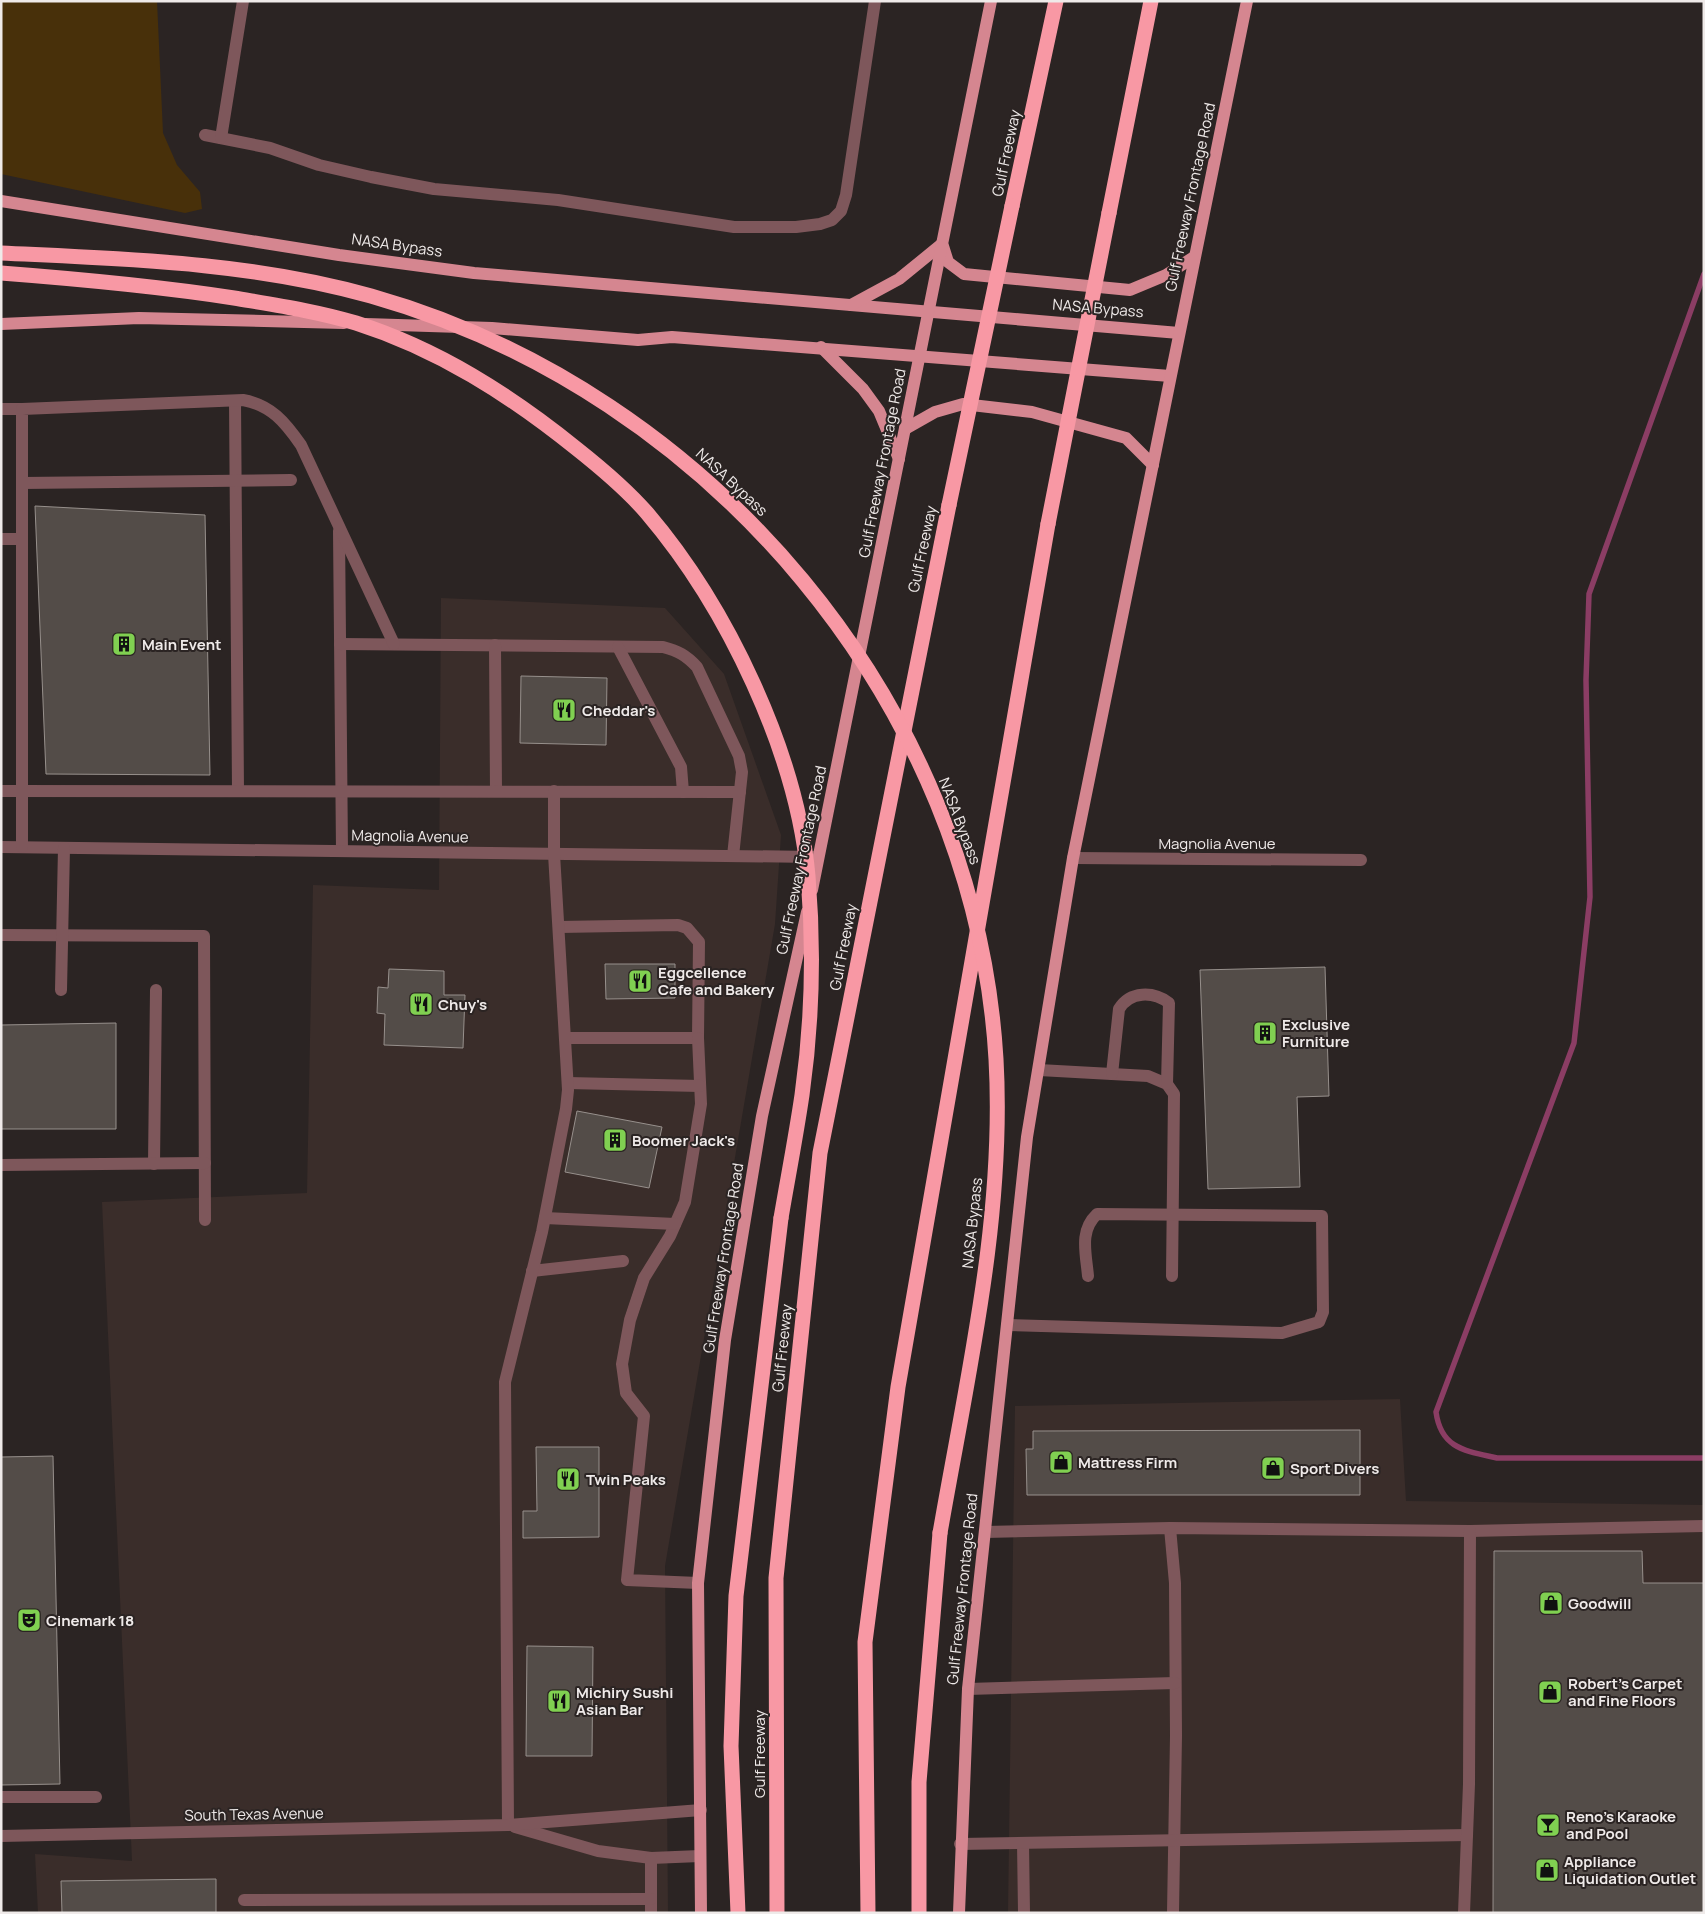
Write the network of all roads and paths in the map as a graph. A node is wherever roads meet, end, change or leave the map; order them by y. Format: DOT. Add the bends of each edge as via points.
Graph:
graph roads {
  1 [pos="243,1"];
  2 [pos="875,1"];
  3 [pos="991,1"];
  4 [pos="1056,1"];
  5 [pos="1151,1"];
  6 [pos="1247,1"];
  7 [pos="205,135"];
  8 [pos="221,138"];
  9 [pos="1,201"];
  10 [pos="942,244"];
  11 [pos="1,253"];
  12 [pos="1194,257"];
  13 [pos="1,273"];
  14 [pos="850,305"];
  15 [pos="928,312"];
  16 [pos="1,324"];
  17 [pos="1179,333"];
  18 [pos="822,347"];
  19 [pos="920,356"];
  20 [pos="1170,376"];
  21 [pos="235,401"];
  22 [pos="1,409"];
  23 [pos="22,409"];
  24 [pos="905,429"];
  25 [pos="899,459"];
  26 [pos="1152,465"];
  27 [pos="291,480"];
  28 [pos="235,481"];
  29 [pos="22,483"];
  30 [pos="339,526"];
  31 [pos="1,539"];
  32 [pos="22,539"];
  33 [pos="340,644"];
  34 [pos="394,644"];
  35 [pos="495,645"];
  36 [pos="618,647"];
  37 [pos="1,791"];
  38 [pos="22,791"];
  39 [pos="238,791"];
  40 [pos="342,791"];
  41 [pos="496,791"];
  42 [pos="554,792"];
  43 [pos="683,792"];
  44 [pos="740,792"];
  45 [pos="1,847"];
  46 [pos="22,847"];
  47 [pos="64,848"];
  48 [pos="342,851"];
  49 [pos="554,854"];
  50 [pos="733,856"];
  51 [pos="819,858"];
  52 [pos="1073,858"];
  53 [pos="1361,860"];
  54 [pos="559,927"];
  55 [pos="1,935"];
  56 [pos="62,935"];
  57 [pos="61,990"];
  58 [pos="156,990"];
  59 [pos="565,1038"];
  60 [pos="698,1038"];
  61 [pos="1039,1070"];
  62 [pos="1112,1074"];
  63 [pos="568,1083"];
  64 [pos="1167,1084"];
  65 [pos="700,1086"];
  66 [pos="1,1164"];
  67 [pos="154,1164"];
  68 [pos="205,1164"];
  69 [pos="1173,1214"];
  70 [pos="545,1218"];
  71 [pos="205,1220"];
  72 [pos="675,1224"];
  73 [pos="623,1261"];
  74 [pos="532,1271"];
  75 [pos="1088,1276"];
  76 [pos="1172,1276"];
  77 [pos="1007,1324"];
  78 [pos="1704,1526"];
  79 [pos="1170,1528"];
  80 [pos="1470,1531"];
  81 [pos="985,1532"];
  82 [pos="698,1583"];
  83 [pos="1175,1683"];
  84 [pos="968,1689"];
  85 [pos="96,1796"];
  86 [pos="1,1798"];
  87 [pos="701,1810"];
  88 [pos="508,1824"];
  89 [pos="1,1836"];
  90 [pos="1467,1836"];
  91 [pos="1175,1841"];
  92 [pos="1023,1843"];
  93 [pos="960,1844"];
  94 [pos="700,1856"];
  95 [pos="650,1858"];
  96 [pos="651,1899"];
  97 [pos="244,1900"];
  98 [pos="651,1913"];
  99 [pos="701,1913"];
  100 [pos="738,1913"];
  101 [pos="777,1913"];
  102 [pos="868,1913"];
  103 [pos="919,1913"];
  104 [pos="959,1913"];
  105 [pos="1024,1913"];
  106 [pos="1173,1913"];
  107 [pos="1464,1913"];
  1 -- 8 [label="street"];
  2 -- 8 [label="street" via="846,194 841,211 832,220 820,224 734,227 558,200 434,190 319,165 270,148"];
  3 -- 10 [label="main road, Gulf Freeway Frontage Road"];
  4 -- 101 [label="highway, Gulf Freeway, bridge" via="950,505 820,1153 776,1578"];
  5 -- 102 [label="highway, bridge" via="1048,524 898,1387 865,1642"];
  6 -- 12 [label="main road, Gulf Freeway Frontage Road"];
  7 -- 8 [label="street"];
  9 -- 14 [label="main road, NASA Bypass" via="339,255 474,273"];
  10 -- 12 [label="main road" via="948,262 964,274 1130,290 1166,275"];
  10 -- 14 [label="main road" via="899,280"];
  10 -- 15 [label="main road, Gulf Freeway Frontage Road"];
  11 -- 103 [label="highway, NASA Bypass, bridge" via="162,262 266,273 319,283 371,296 465,329 515,352 637,424 715,486 752,522 823,605 884,696 934,799 970,900 991,1005 996,1059 997,1116 991,1224 940,1533 919,1782"];
  12 -- 17 [label="main road, Gulf Freeway Frontage Road"];
  13 -- 100 [label="highway, bridge" via="177,290 293,308 365,327 434,353 530,410 598,466 646,512 696,580 735,647 772,726 795,798 808,874 811,950 802,1092 781,1218 736,1596 731,1746"];
  14 -- 15 [label="main road, NASA Bypass"];
  15 -- 17 [label="main road, NASA Bypass"];
  15 -- 19 [label="main road, Gulf Freeway Frontage Road"];
  16 -- 18 [label="main road" via="139,318 473,327 638,340 672,336"];
  17 -- 20 [label="main road, Gulf Freeway Frontage Road"];
  18 -- 19 [label="main road"];
  18 -- 25 [label="main road" via="879,412"];
  19 -- 20 [label="main road"];
  19 -- 24 [label="main road, Gulf Freeway Frontage Road"];
  20 -- 26 [label="main road, Gulf Freeway Frontage Road"];
  21 -- 23 [label="street"];
  21 -- 28 [label="street"];
  21 -- 30 [label="street" via="259,403 290,430 301,445"];
  22 -- 23 [label="street"];
  23 -- 29 [label="street"];
  24 -- 25 [label="main road, Gulf Freeway Frontage Road"];
  24 -- 26 [label="main road" via="935,412 963,404 1032,412 1126,438"];
  25 -- 51 [label="main road, Gulf Freeway Frontage Road"];
  26 -- 52 [label="main road, Gulf Freeway Frontage Road"];
  27 -- 28 [label="street"];
  28 -- 29 [label="street"];
  28 -- 39 [label="street"];
  29 -- 32 [label="street"];
  30 -- 33 [label="street"];
  30 -- 34 [label="street"];
  31 -- 32 [label="street"];
  32 -- 38 [label="street"];
  33 -- 34 [label="street"];
  33 -- 40 [label="street"];
  34 -- 35 [label="street"];
  35 -- 36 [label="street"];
  35 -- 41 [label="street"];
  36 -- 43 [label="street" via="681,767"];
  36 -- 44 [label="street" via="670,649 688,657 697,667 739,756 742,772"];
  37 -- 38 [label="street"];
  38 -- 39 [label="street"];
  38 -- 46 [label="street"];
  39 -- 40 [label="street"];
  40 -- 41 [label="street"];
  40 -- 48 [label="street"];
  41 -- 42 [label="street"];
  42 -- 43 [label="street"];
  42 -- 49 [label="street"];
  43 -- 44 [label="street"];
  44 -- 50 [label="street"];
  45 -- 46 [label="street, Magnolia Avenue"];
  46 -- 47 [label="street, Magnolia Avenue"];
  47 -- 48 [label="street, Magnolia Avenue"];
  47 -- 56 [label="street"];
  48 -- 49 [label="street, Magnolia Avenue"];
  49 -- 50 [label="street, Magnolia Avenue"];
  49 -- 54 [label="street"];
  50 -- 51 [label="street, Magnolia Avenue"];
  51 -- 82 [label="main road, Gulf Freeway Frontage Road" via="762,1116 728,1320"];
  52 -- 53 [label="street, Magnolia Avenue"];
  52 -- 61 [label="main road, Gulf Freeway Frontage Road"];
  54 -- 59 [label="street"];
  54 -- 60 [label="street" via="688,928 699,942"];
  55 -- 56 [label="street"];
  56 -- 57 [label="street"];
  56 -- 68 [label="street" via="204,936"];
  58 -- 67 [label="street"];
  59 -- 60 [label="street"];
  59 -- 63 [label="street"];
  60 -- 65 [label="street"];
  61 -- 62 [label="street"];
  61 -- 77 [label="main road, Gulf Freeway Frontage Road" via="1028,1137"];
  62 -- 64 [label="street" via="1148,1076"];
  62 -- 64 [label="street" via="1119,1009 1124,1000 1132,995 1160,996 1169,1003"];
  63 -- 65 [label="street"];
  63 -- 70 [label="street"];
  64 -- 69 [label="street" via="1174,1094"];
  65 -- 72 [label="street" via="701,1104 685,1202"];
  66 -- 67 [label="street"];
  67 -- 68 [label="street"];
  68 -- 71 [label="street"];
  69 -- 75 [label="street" via="1097,1214 1089,1221 1084,1234"];
  69 -- 76 [label="street"];
  69 -- 77 [label="street" via="1322,1216 1323,1312 1319,1322 1282,1334"];
  70 -- 72 [label="street"];
  70 -- 74 [label="street"];
  72 -- 82 [label="street" via="644,1278 630,1320 622,1364 626,1393 644,1416 627,1580"];
  73 -- 74 [label="street"];
  74 -- 88 [label="street" via="505,1382"];
  77 -- 81 [label="main road, Gulf Freeway Frontage Road"];
  78 -- 80 [label="street"];
  79 -- 80 [label="street"];
  79 -- 81 [label="street"];
  79 -- 83 [label="street" via="1175,1583"];
  80 -- 90 [label="street"];
  81 -- 84 [label="main road, Gulf Freeway Frontage Road"];
  82 -- 87 [label="main road, Gulf Freeway Frontage Road"];
  83 -- 84 [label="street"];
  83 -- 91 [label="street"];
  84 -- 93 [label="main road, Gulf Freeway Frontage Road"];
  85 -- 86 [label="street"];
  87 -- 88 [label="street, South Texas Avenue"];
  87 -- 94 [label="main road, Gulf Freeway Frontage Road"];
  88 -- 89 [label="street, South Texas Avenue"];
  88 -- 95 [label="street, South Texas Avenue" via="598,1851"];
  90 -- 91 [label="street"];
  90 -- 107 [label="street"];
  91 -- 92 [label="street"];
  91 -- 106 [label="street"];
  92 -- 93 [label="street"];
  92 -- 105 [label="street"];
  93 -- 104 [label="main road, Gulf Freeway Frontage Road"];
  94 -- 95 [label="street, South Texas Avenue"];
  94 -- 99 [label="main road, Gulf Freeway Frontage Road"];
  95 -- 96 [label="street"];
  96 -- 97 [label="street"];
  96 -- 98 [label="street"];
}
